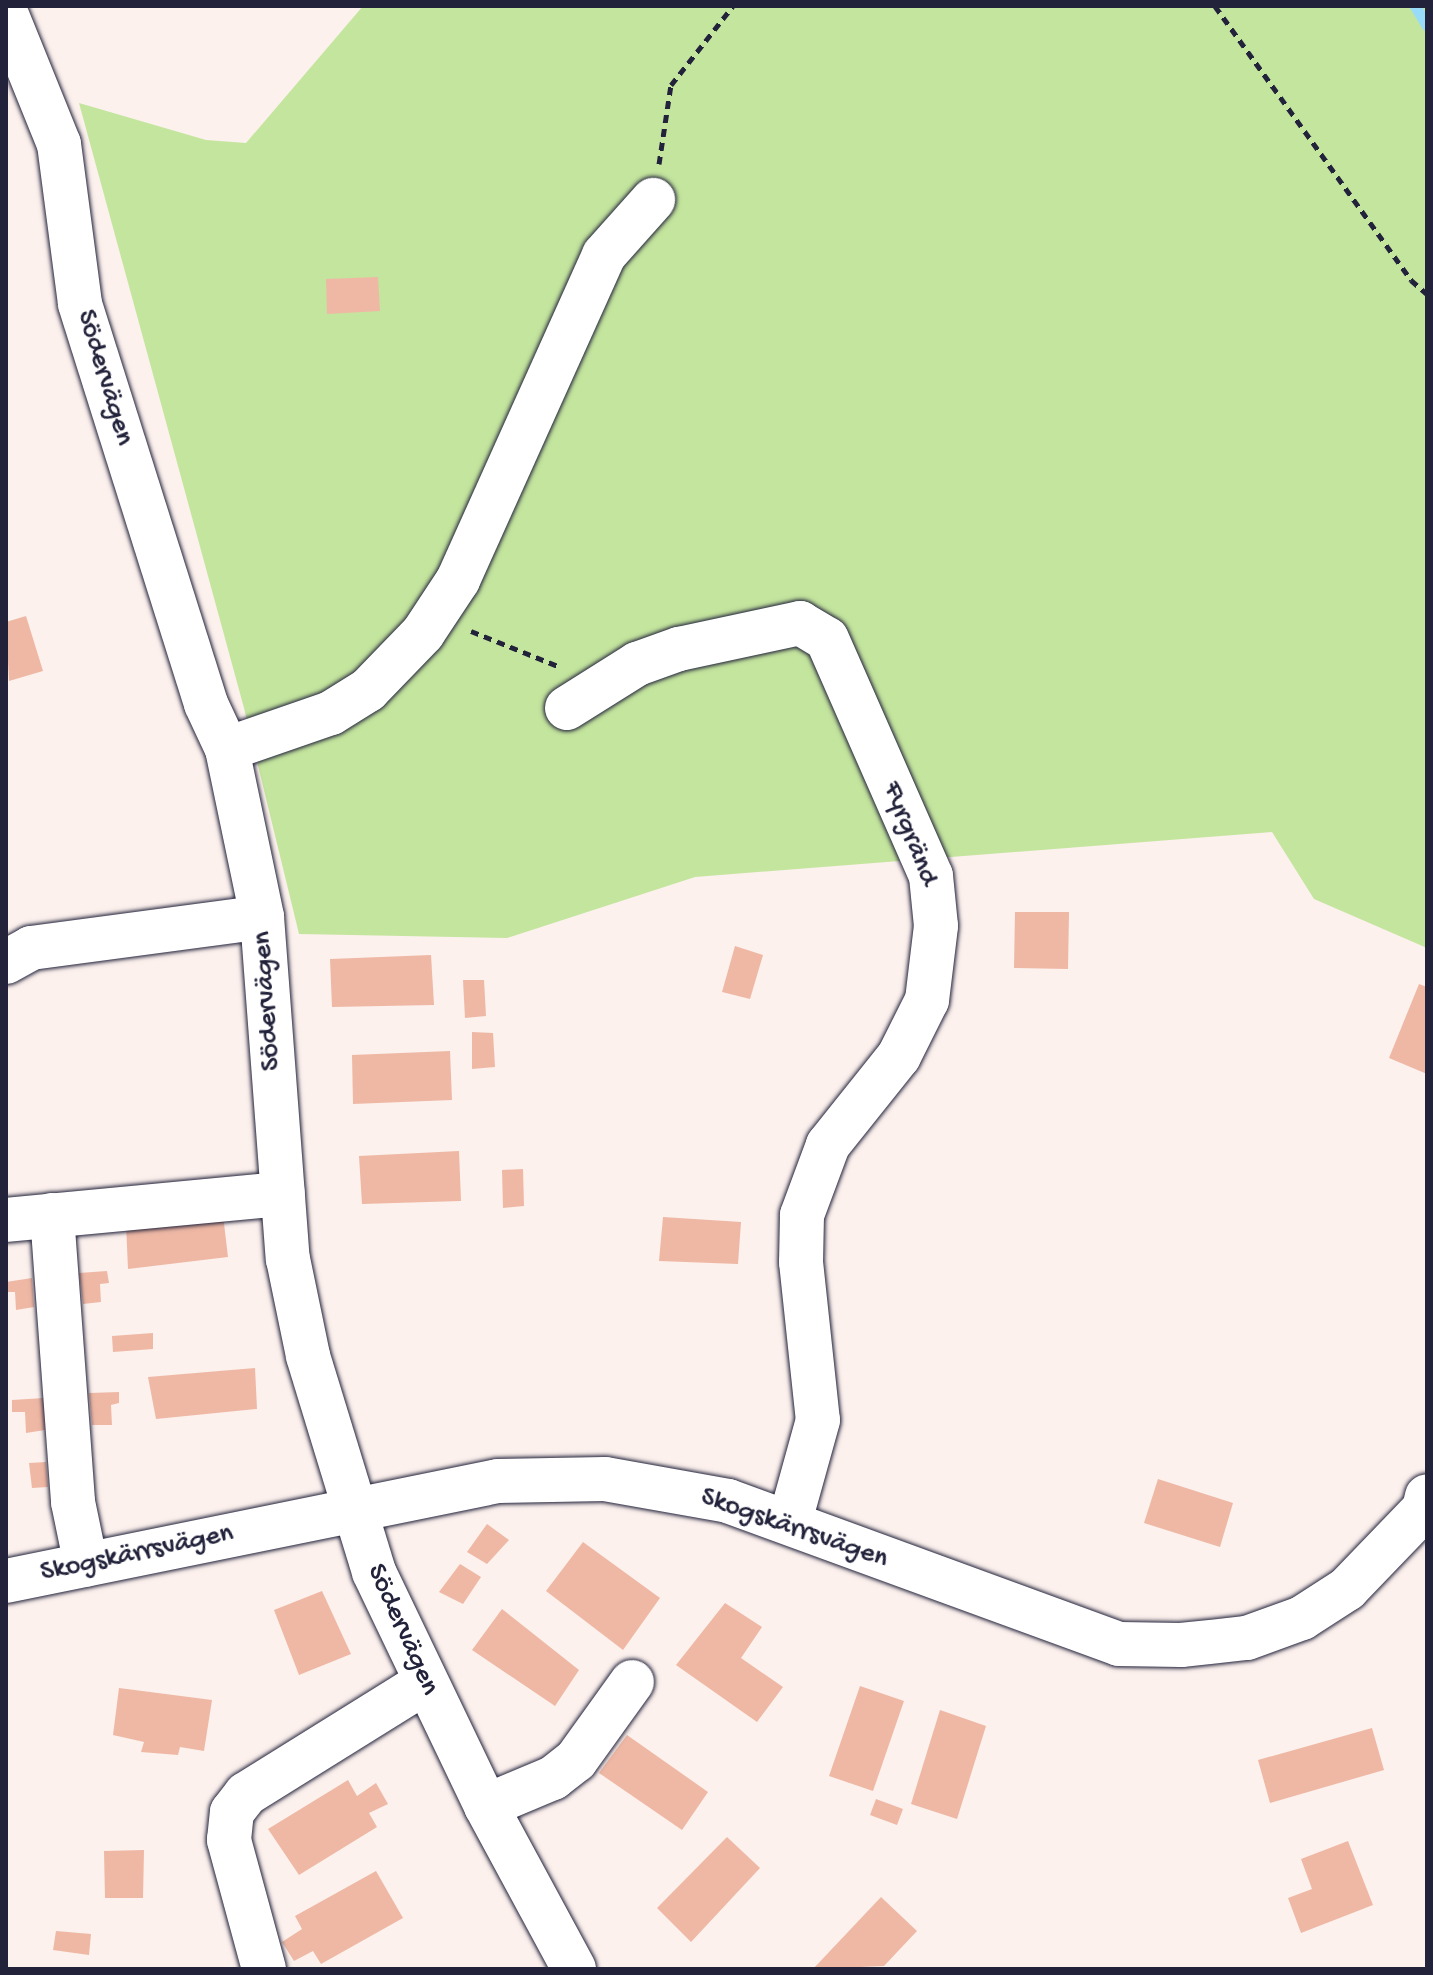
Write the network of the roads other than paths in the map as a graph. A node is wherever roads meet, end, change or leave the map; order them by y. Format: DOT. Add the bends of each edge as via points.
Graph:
graph roads {
  1 [pos="6,13"];
  2 [pos="653,200"];
  3 [pos="567,708"];
  4 [pos="227,749"];
  5 [pos="262,917"];
  6 [pos="6,962"];
  7 [pos="283,1194"];
  8 [pos="52,1215"];
  9 [pos="6,1220"];
  10 [pos="354,1506"];
  11 [pos="1426,1506"];
  12 [pos="790,1521"];
  13 [pos="86,1565"];
  14 [pos="6,1581"];
  15 [pos="632,1682"];
  16 [pos="424,1683"];
  17 [pos="486,1806"];
  18 [pos="264,1969"];
  19 [pos="574,1969"];
  1 -- 4 [label="street, Södervägen" via="59,144 80,304 206,704"];
  2 -- 4 [label="street" via="604,255 458,580 423,633 368,690 331,713"];
  3 -- 12 [label="street, Fyrgränd" via="637,664 800,623 827,639 931,876 936,926 927,1000 899,1056 828,1145 802,1215 801,1262 818,1420"];
  4 -- 5 [label="street, Södervägen"];
  5 -- 6 [label="street" via="31,948"];
  5 -- 7 [label="street, Södervägen"];
  7 -- 8 [label="street"];
  7 -- 10 [label="street, Södervägen" via="288,1259 308,1356"];
  8 -- 9 [label="street"];
  8 -- 13 [label="street" via="72,1486"];
  10 -- 12 [label="street, Skogskärrsvägen" via="498,1481 605,1479 673,1488"];
  10 -- 13 [label="street, Skogskärrsvägen"];
  10 -- 16 [label="street, Södervägen" via="374,1572"];
  11 -- 12 [label="street, Skogskärrsvägen" via="1347,1589 1302,1618 1247,1638 1181,1645 1119,1644 1057,1625"];
  13 -- 14 [label="street, Skogskärrsvägen"];
  15 -- 17 [label="street" via="576,1760 553,1778"];
  16 -- 17 [label="street, Södervägen"];
  16 -- 18 [label="street" via="246,1794 232,1812 229,1840"];
  17 -- 19 [label="street, Södervägen"];
}
